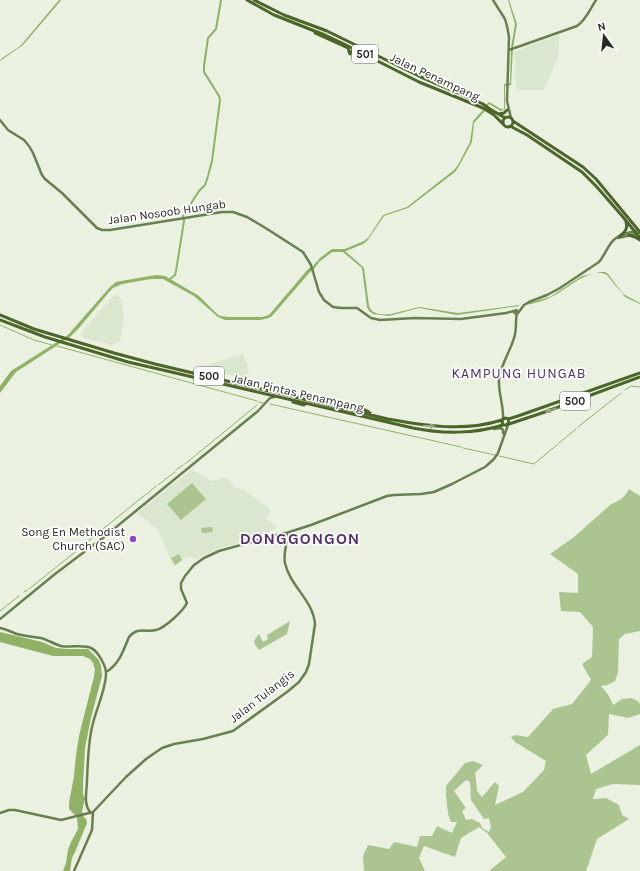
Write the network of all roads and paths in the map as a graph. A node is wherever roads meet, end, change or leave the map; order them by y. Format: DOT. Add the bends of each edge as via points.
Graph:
graph roads {
  1 [pos="247,0"];
  2 [pos="254,0"];
  3 [pos="493,0"];
  4 [pos="596,0"];
  5 [pos="314,27"];
  6 [pos="312,30"];
  7 [pos="318,32"];
  8 [pos="508,50"];
  9 [pos="360,52"];
  10 [pos="508,104"];
  11 [pos="484,107"];
  12 [pos="488,110"];
  13 [pos="507,110"];
  14 [pos="499,114"];
  15 [pos="506,118"];
  16 [pos="512,119"];
  17 [pos="0,120"];
  18 [pos="503,124"];
  19 [pos="510,126"];
  20 [pos="623,217"];
  21 [pos="633,226"];
  22 [pos="639,231"];
  23 [pos="629,235"];
  24 [pos="620,236"];
  25 [pos="640,239"];
  26 [pos="612,242"];
  27 [pos="516,312"];
  28 [pos="0,315"];
  29 [pos="0,320"];
  30 [pos="640,373"];
  31 [pos="640,377"];
  32 [pos="262,393"];
  33 [pos="277,396"];
  34 [pos="300,398"];
  35 [pos="306,403"];
  36 [pos="266,404"];
  37 [pos="338,406"];
  38 [pos="354,407"];
  39 [pos="350,410"];
  40 [pos="353,414"];
  41 [pos="373,415"];
  42 [pos="505,419"];
  43 [pos="508,424"];
  44 [pos="504,425"];
  45 [pos="483,430"];
  46 [pos="504,436"];
  47 [pos="286,535"];
  48 [pos="0,619"];
  49 [pos="0,628"];
  50 [pos="106,672"];
  51 [pos="92,812"];
  52 [pos="0,813"];
  53 [pos="74,871"];
  1 -- 6 [label="main road, Jalan Penampang / 501" via="274,15"];
  2 -- 5 [label="main road, Jalan Penampang / 501"];
  3 -- 8 [label="main road" via="507,22"];
  4 -- 8 [label="main road" via="577,26"];
  5 -- 7 [label="main road"];
  5 -- 11 [label="main road, Jalan Penampang / 501" via="421,78 466,96"];
  6 -- 7 [label="main road, Jalan Penampang / 501"];
  6 -- 9 [label="main road" via="348,48 350,54 352,51"];
  7 -- 9 [label="main road, Jalan Penampang / 501"];
  8 -- 10 [label="main road"];
  9 -- 11 [label="main road, Jalan Penampang / 501" via="419,82"];
  10 -- 13 [label="main road"];
  10 -- 16 [label="main road"];
  11 -- 12 [label="main road, Jalan Penampang / 501"];
  12 -- 14 [label="main road, Jalan Penampang / 501"];
  12 -- 18 [label="main road, Jalan Penampang / 501"];
  13 -- 14 [label="main road"];
  13 -- 15 [label="main road"];
  14 -- 15 [label="main road, Jalan Penampang / 501"];
  15 -- 16 [label="main road"];
  15 -- 18 [label="main road"];
  16 -- 19 [label="main road"];
  16 -- 21 [label="main road" via="583,167 596,179"];
  17 -- 27 [label="main road, Jalan Nosoob Hungab" via="8,130 29,146 45,179 99,229 110,230 233,212 264,227 304,252 321,296 328,304 337,308 357,308 377,320 461,319"];
  18 -- 19 [label="main road"];
  19 -- 20 [label="main road" via="582,172"];
  20 -- 21 [label="main road"];
  20 -- 24 [label="main road" via="627,227"];
  21 -- 22 [label="main road"];
  21 -- 22 [label="main road"];
  22 -- 23 [label="main road"];
  22 -- 24 [label="main road"];
  22 -- 25 [label="main road"];
  23 -- 25 [label="main road"];
  23 -- 26 [label="main road"];
  24 -- 26 [label="main road"];
  26 -- 27 [label="main road" via="603,258 595,265"];
  27 -- 42 [label="main road" via="515,335 502,368 499,384"];
  28 -- 34 [label="main road, Jalan Pintas Penampang / 500" via="114,353"];
  29 -- 32 [label="main road, Jalan Pintas Penampang / 500" via="128,362"];
  30 -- 42 [label="main road, Jalan Pintas Penampang / 500"];
  31 -- 43 [label="main road, 500, one-way"];
  32 -- 33 [label="main road, Jalan Pintas Penampang / 500"];
  32 -- 36 [label="main road" via="266,398"];
  33 -- 35 [label="main road, Jalan Pintas Penampang / 500"];
  33 -- 36 [label="main road" via="271,397"];
  34 -- 35 [label="main road"];
  34 -- 37 [label="main road, Jalan Pintas Penampang / 500"];
  35 -- 40 [label="main road, Jalan Pintas Penampang / 500"];
  36 -- 48 [label="main road"];
  37 -- 38 [label="main road"];
  37 -- 39 [label="main road, Jalan Pintas Penampang / 500"];
  38 -- 39 [label="main road"];
  38 -- 41 [label="main road, 500"];
  39 -- 40 [label="main road"];
  39 -- 41 [label="main road, Jalan Pintas Penampang / 500"];
  40 -- 45 [label="main road, Jalan Pintas Penampang / 500" via="420,430"];
  41 -- 42 [label="main road, Jalan Pintas Penampang / 500, one-way" via="413,424 449,427 479,426"];
  42 -- 43 [label="main road"];
  42 -- 44 [label="main road" via="502,423"];
  43 -- 44 [label="main road, 500"];
  43 -- 46 [label="main road"];
  44 -- 45 [label="main road, Jalan Pintas Penampang / 500"];
  45 -- 46 [label="main road" via="501,428"];
  46 -- 47 [label="main road" via="498,453 488,465 442,489 423,494 390,496 296,529"];
  47 -- 50 [label="main road" via="277,535 219,551 194,565 182,581 187,603 184,609 157,630 143,630 132,634 116,664"];
  47 -- 51 [label="main road, Jalan Tulangis" via="286,568 311,607 315,618 309,664 299,682 233,731 162,748 126,777"];
  49 -- 50 [label="main road" via="61,646 90,647 100,658"];
  50 -- 51 [label="main road" via="104,688 93,723 87,770 85,795 88,810"];
  51 -- 52 [label="main road, Jalan Tulangis" via="62,820 15,810"];
  51 -- 53 [label="main road" via="92,830"];
}
